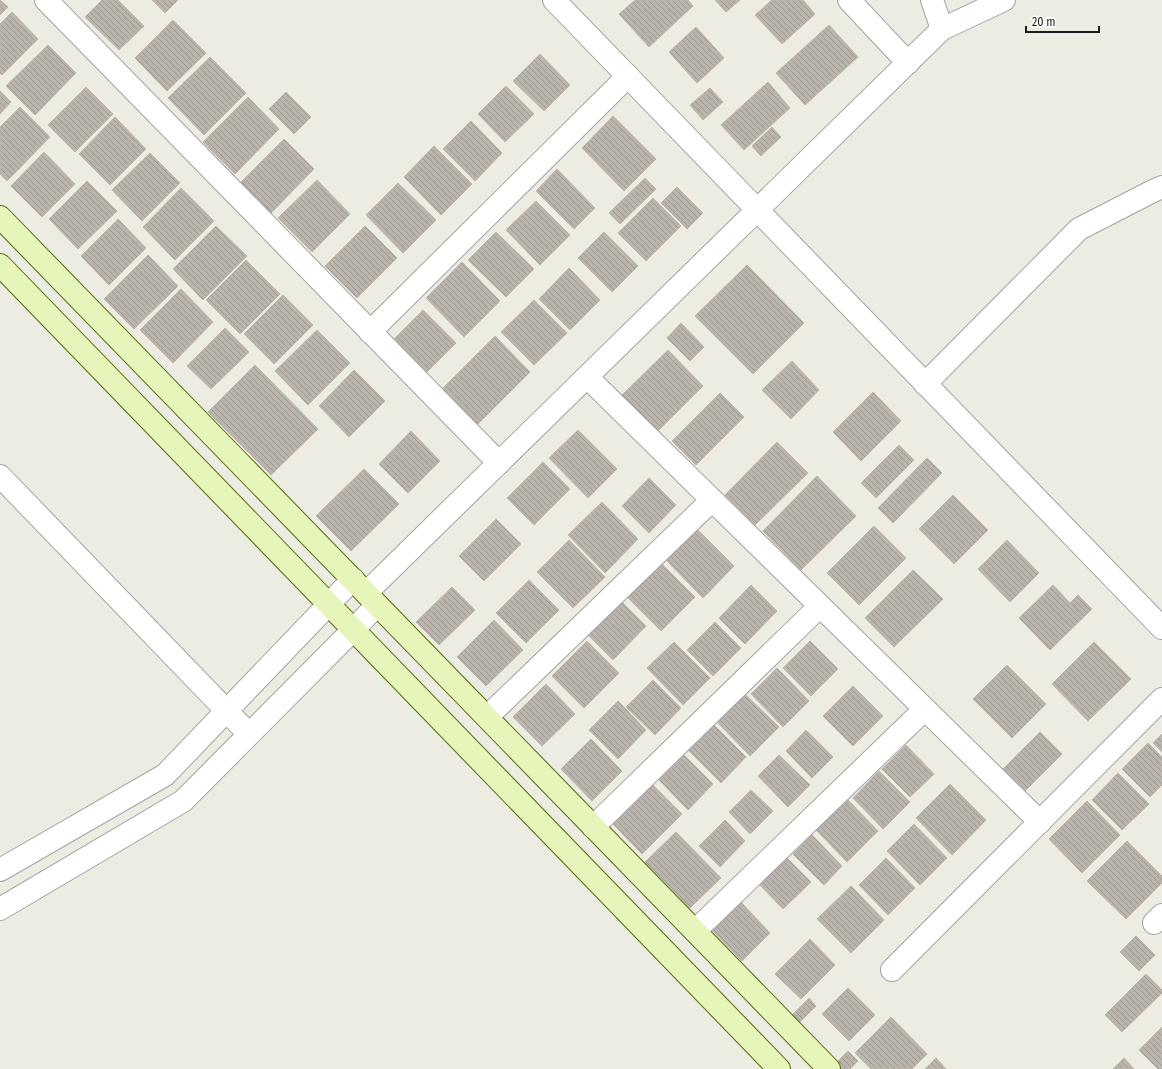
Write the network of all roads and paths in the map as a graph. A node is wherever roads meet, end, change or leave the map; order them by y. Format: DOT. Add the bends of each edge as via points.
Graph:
graph roads {
  1 [pos="554,0"];
  2 [pos="848,0"];
  3 [pos="932,0"];
  4 [pos="1004,0"];
  5 [pos="58,4"];
  6 [pos="942,29"];
  7 [pos="908,62"];
  8 [pos="628,76"];
  9 [pos="1162,187"];
  10 [pos="757,210"];
  11 [pos="0,217"];
  12 [pos="0,265"];
  13 [pos="370,332"];
  14 [pos="587,377"];
  15 [pos="925,384"];
  16 [pos="499,464"];
  17 [pos="0,476"];
  18 [pos="712,500"];
  19 [pos="365,592"];
  20 [pos="328,604"];
  21 [pos="820,606"];
  22 [pos="1162,628"];
  23 [pos="353,630"];
  24 [pos="1162,698"];
  25 [pos="925,709"];
  26 [pos="226,711"];
  27 [pos="487,717"];
  28 [pos="249,734"];
  29 [pos="1040,822"];
  30 [pos="594,827"];
  31 [pos="0,870"];
  32 [pos="0,909"];
  33 [pos="695,931"];
  34 [pos="892,970"];
  35 [pos="779,1069"];
  36 [pos="829,1069"];
  1 -- 8 [label="street"];
  2 -- 7 [label="street"];
  3 -- 6 [label="street"];
  4 -- 6 [label="street"];
  5 -- 13 [label="street"];
  6 -- 7 [label="street"];
  7 -- 10 [label="street"];
  8 -- 10 [label="street"];
  8 -- 13 [label="street"];
  9 -- 15 [label="street" via="1079,229"];
  10 -- 14 [label="street"];
  10 -- 15 [label="street"];
  11 -- 19 [label="street"];
  12 -- 20 [label="street"];
  13 -- 16 [label="street"];
  14 -- 16 [label="street"];
  14 -- 18 [label="street"];
  15 -- 22 [label="street"];
  16 -- 19 [label="street"];
  17 -- 26 [label="street"];
  18 -- 21 [label="street"];
  18 -- 27 [label="street"];
  19 -- 20 [label="street"];
  19 -- 23 [label="street"];
  19 -- 27 [label="street"];
  20 -- 23 [label="street"];
  20 -- 26 [label="street"];
  21 -- 25 [label="street"];
  21 -- 30 [label="street"];
  23 -- 28 [label="street"];
  23 -- 35 [label="street"];
  24 -- 29 [label="street"];
  25 -- 29 [label="street"];
  25 -- 33 [label="street"];
  26 -- 28 [label="street"];
  26 -- 31 [label="street" via="165,775"];
  27 -- 30 [label="street"];
  28 -- 32 [label="street" via="182,801"];
  29 -- 34 [label="street"];
  30 -- 33 [label="street"];
  33 -- 36 [label="street"];
}
